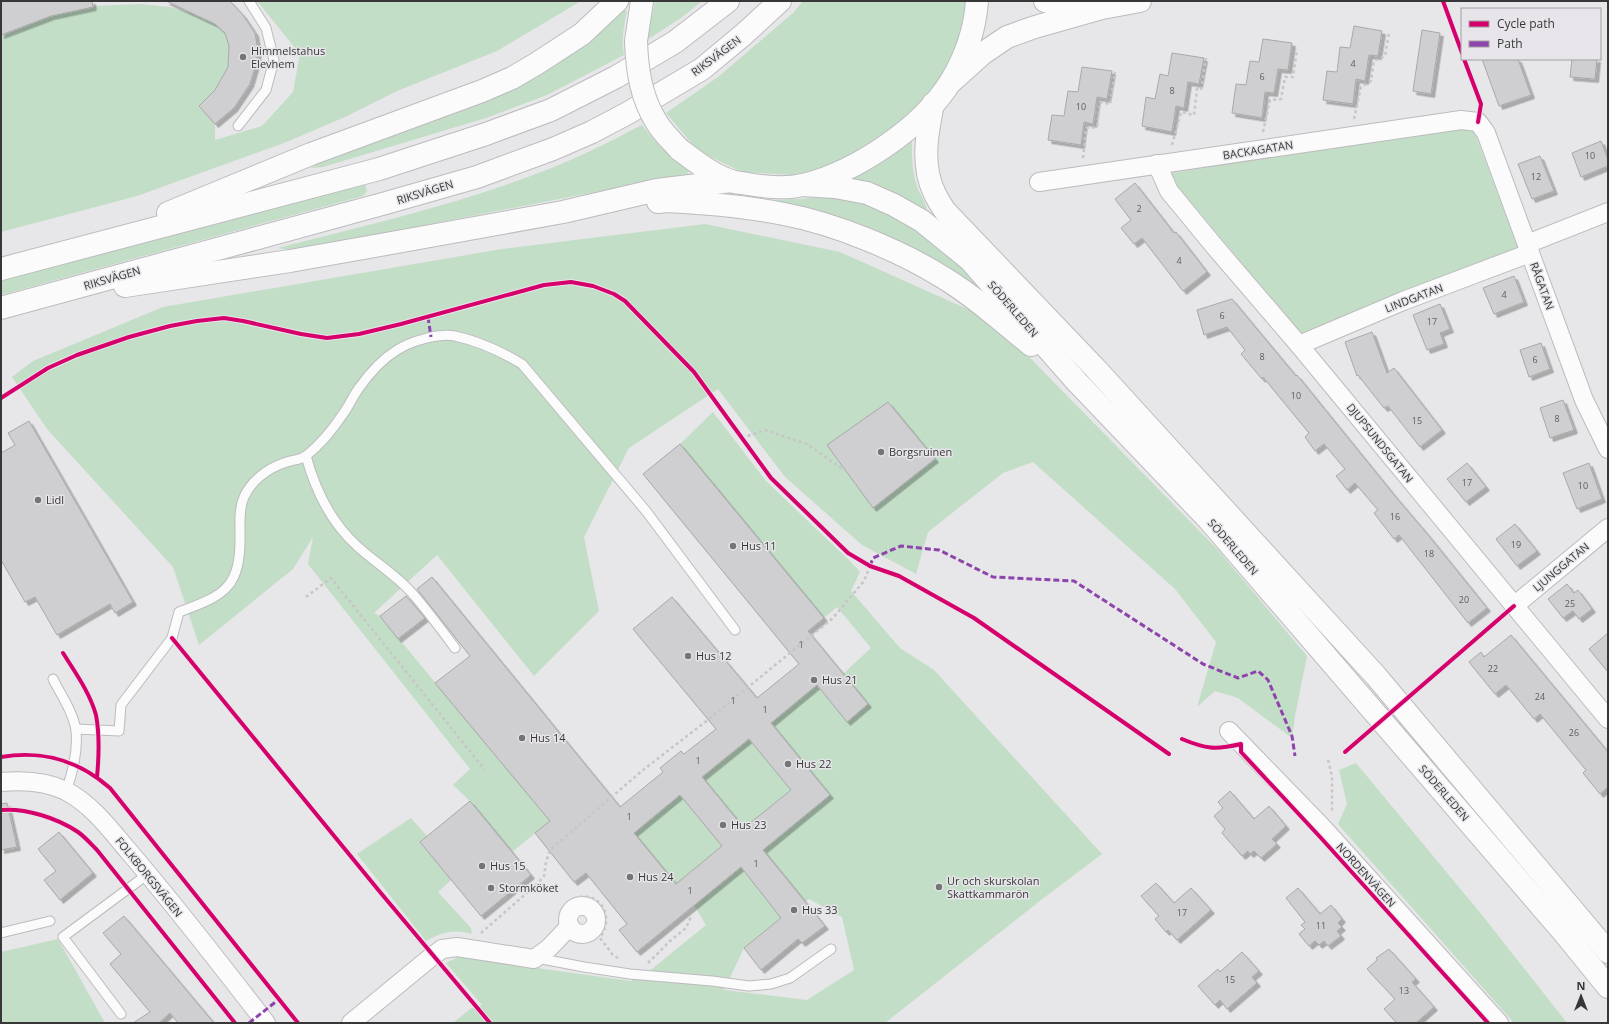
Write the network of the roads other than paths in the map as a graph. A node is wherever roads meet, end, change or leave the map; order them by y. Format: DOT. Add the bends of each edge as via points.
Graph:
graph roads {
  1 [pos="249,1"];
  2 [pos="617,1"];
  3 [pos="642,1"];
  4 [pos="728,1"];
  5 [pos="780,1"];
  6 [pos="977,1"];
  7 [pos="1045,1"];
  8 [pos="1140,1"];
  9 [pos="1102,8"];
  10 [pos="951,82"];
  11 [pos="933,104"];
  12 [pos="1478,122"];
  13 [pos="238,126"];
  14 [pos="1162,164"];
  15 [pos="731,181"];
  16 [pos="1039,182"];
  17 [pos="802,185"];
  18 [pos="563,212"];
  19 [pos="1608,212"];
  20 [pos="84,247"];
  21 [pos="1528,249"];
  22 [pos="1,269"];
  23 [pos="31,300"];
  24 [pos="1,308"];
  25 [pos="1300,345"];
  26 [pos="1077,382"];
  27 [pos="1608,449"];
  28 [pos="306,456"];
  29 [pos="1608,528"];
  30 [pos="1514,606"];
  31 [pos="735,630"];
  32 [pos="455,648"];
  33 [pos="53,679"];
  34 [pos="1608,719"];
  35 [pos="76,729"];
  36 [pos="1229,731"];
  37 [pos="1,782"];
  38 [pos="66,791"];
  39 [pos="148,874"];
  40 [pos="50,921"];
  41 [pos="570,926"];
  42 [pos="1,933"];
  43 [pos="831,950"];
  44 [pos="1608,952"];
  45 [pos="536,958"];
  46 [pos="1608,987"];
  47 [pos="121,1014"];
  48 [pos="266,1023"];
  49 [pos="351,1023"];
  50 [pos="1499,1023"];
  1 -- 13 [label="lane" via="266,28 274,60 266,90"];
  2 -- 20 [label="main road" via="582,34 512,78 311,154"];
  3 -- 15 [label="main road, bridge" via="636,40 636,64 647,105 658,124 679,149 703,167"];
  4 -- 20 [label="main road" via="675,42 616,77 551,110 379,169"];
  5 -- 23 [label="main road, RIKSVÄGEN" via="702,69 628,113 554,149 477,176 386,203"];
  6 -- 10 [label="main road" via="970,40"];
  7 -- 9 [label="main road" via="1064,6"];
  8 -- 9 [label="main road"];
  9 -- 10 [label="main road" via="1007,37 982,54"];
  10 -- 11 [label="main road"];
  11 -- 17 [label="main road" via="908,130 857,164"];
  11 -- 44 [label="main road, SÖDERLEDEN" via="928,130 927,172 934,192 945,211 1095,368 1376,676"];
  12 -- 14 [label="street, BACKAGATAN" via="1461,120"];
  12 -- 21 [label="street, RÅGATAN" via="1486,133"];
  14 -- 16 [label="street, BACKAGATAN"];
  14 -- 25 [label="street, DJUPSUNDSGATAN" via="1169,191"];
  15 -- 17 [label="main road" via="758,186"];
  15 -- 18 [label="main road" via="658,190"];
  17 -- 26 [label="main road, SÖDERLEDEN" via="835,187 867,193 922,221 970,260"];
  18 -- 23 [label="main road" via="290,262"];
  18 -- 26 [label="main road" via="666,201 755,209 826,225 870,241 945,278 984,306"];
  19 -- 21 [label="street, LINDGATAN"];
  20 -- 22 [label="main road"];
  21 -- 25 [label="street, LINDGATAN"];
  21 -- 27 [label="street, RÅGATAN" via="1584,400"];
  23 -- 24 [label="main road"];
  25 -- 30 [label="street, DJUPSUNDSGATAN"];
  26 -- 46 [label="main road, SÖDERLEDEN" via="1209,520"];
  28 -- 31 [label="lane" via="327,436 371,372 397,350 436,336 454,336 504,353 522,364 646,511"];
  28 -- 32 [label="lane" via="322,500 337,524 356,545 412,592"];
  28 -- 35 [label="lane" via="267,471 244,497 240,516 238,568 230,583 219,595 179,612 172,638 121,706 119,731"];
  29 -- 30 [label="street, LJUNGGATAN"];
  30 -- 34 [label="street, DJUPSUNDSGATAN"];
  33 -- 35 [label="lane"];
  35 -- 38 [label="lane" via="74,764"];
  36 -- 50 [label="street, NORDENVÄGEN" via="1323,828"];
  37 -- 38 [label="street, FOLKBORGSVÄGEN" via="39,783"];
  38 -- 39 [label="street, FOLKBORGSVÄGEN" via="96,813"];
  39 -- 47 [label="lane" via="63,937"];
  39 -- 48 [label="street, FOLKBORGSVÄGEN"];
  40 -- 42 [label="lane"];
  41 -- 45 [label="street"];
  43 -- 45 [label="lane" via="790,978 771,984 748,986 584,968"];
  45 -- 49 [label="street" via="457,947 442,950"];
}
